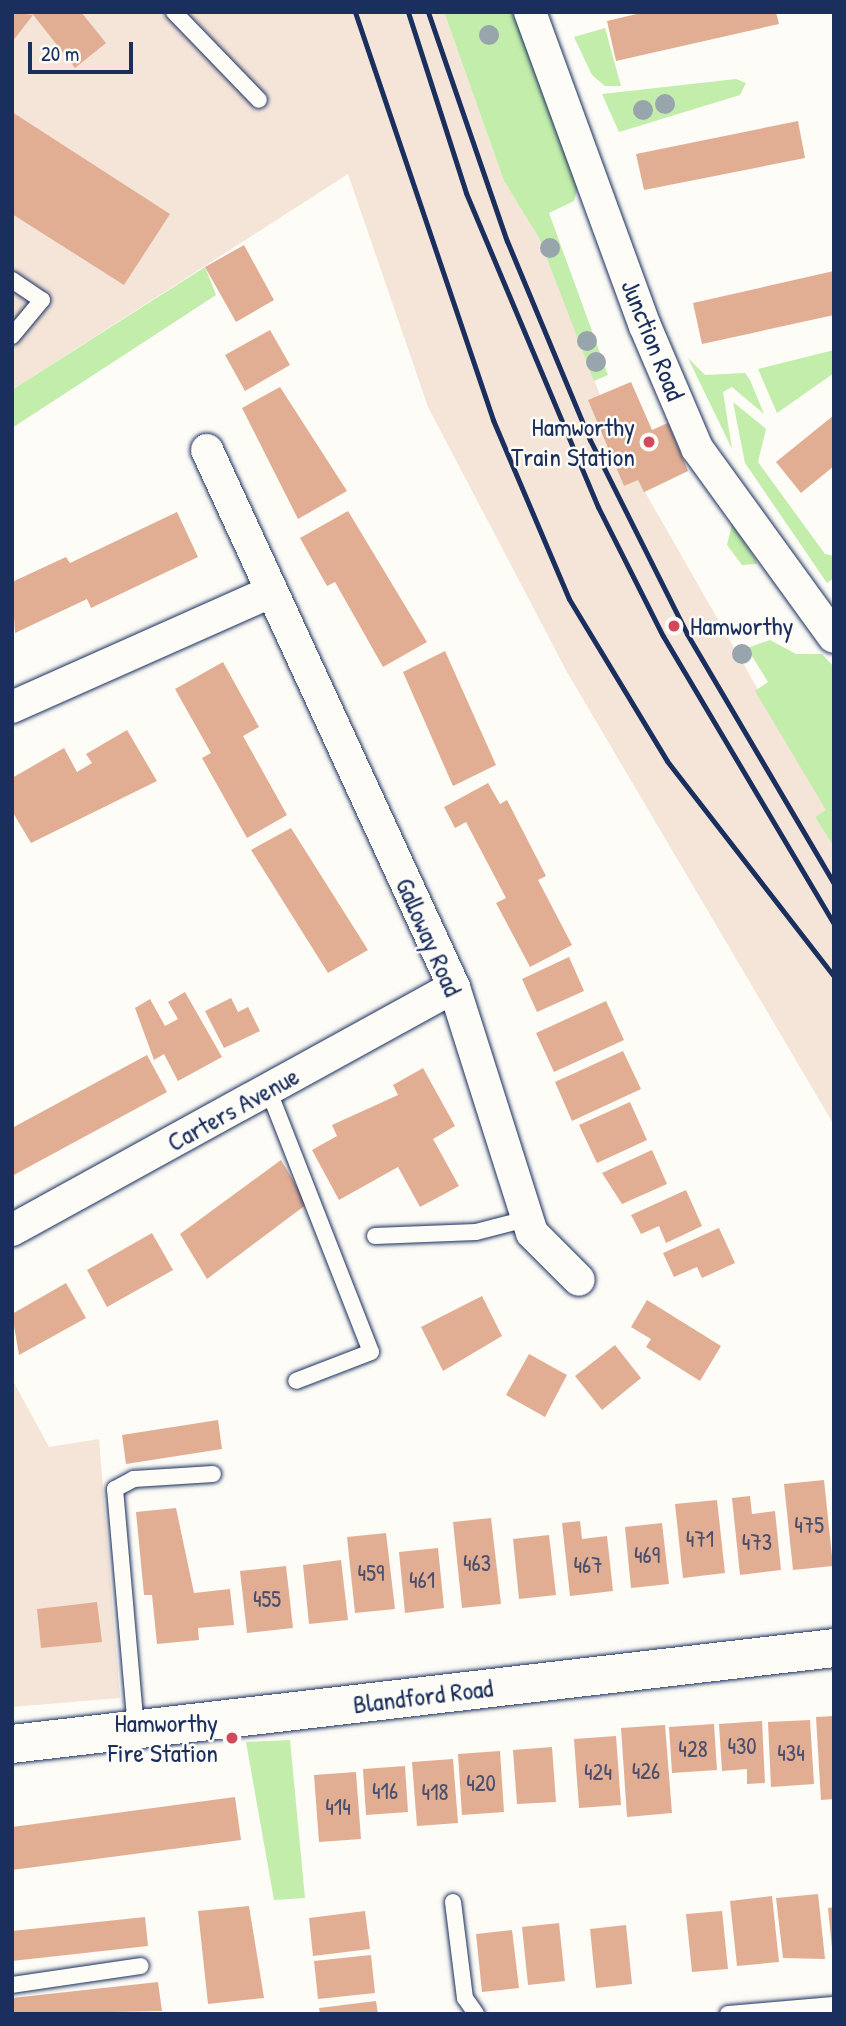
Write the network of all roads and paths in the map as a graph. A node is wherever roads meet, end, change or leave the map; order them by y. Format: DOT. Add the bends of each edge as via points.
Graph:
graph roads {
  1 [pos="174,12"];
  2 [pos="530,12"];
  3 [pos="259,100"];
  4 [pos="12,280"];
  5 [pos="12,335"];
  6 [pos="207,450"];
  7 [pos="270,592"];
  8 [pos="834,637"];
  9 [pos="12,708"];
  10 [pos="454,987"];
  11 [pos="268,1089"];
  12 [pos="526,1219"];
  13 [pos="12,1230"];
  14 [pos="375,1236"];
  15 [pos="579,1280"];
  16 [pos="296,1381"];
  17 [pos="214,1474"];
  18 [pos="834,1648"];
  19 [pos="136,1729"];
  20 [pos="12,1744"];
  21 [pos="453,1902"];
  22 [pos="141,1966"];
  23 [pos="12,1985"];
  24 [pos="834,2006"];
  25 [pos="476,2014"];
  26 [pos="728,2014"];
  1 -- 3 [label="lane"];
  2 -- 8 [label="street, Junction Road" via="645,326 697,448"];
  4 -- 5 [label="lane" via="42,300"];
  6 -- 7 [label="street, Galloway Road"];
  7 -- 9 [label="street"];
  7 -- 10 [label="street, Galloway Road"];
  10 -- 11 [label="street, Carters Avenue"];
  10 -- 12 [label="street, Galloway Road"];
  11 -- 13 [label="street, Carters Avenue"];
  11 -- 16 [label="lane" via="371,1352"];
  12 -- 14 [label="lane" via="476,1232"];
  12 -- 15 [label="street, Galloway Road"];
  17 -- 19 [label="lane" via="134,1479 115,1489"];
  18 -- 19 [label="main road, Blandford Road"];
  19 -- 20 [label="main road, Blandford Road"];
  21 -- 25 [label="lane" via="465,1998"];
  22 -- 23 [label="lane"];
  24 -- 26 [label="lane"];
}
